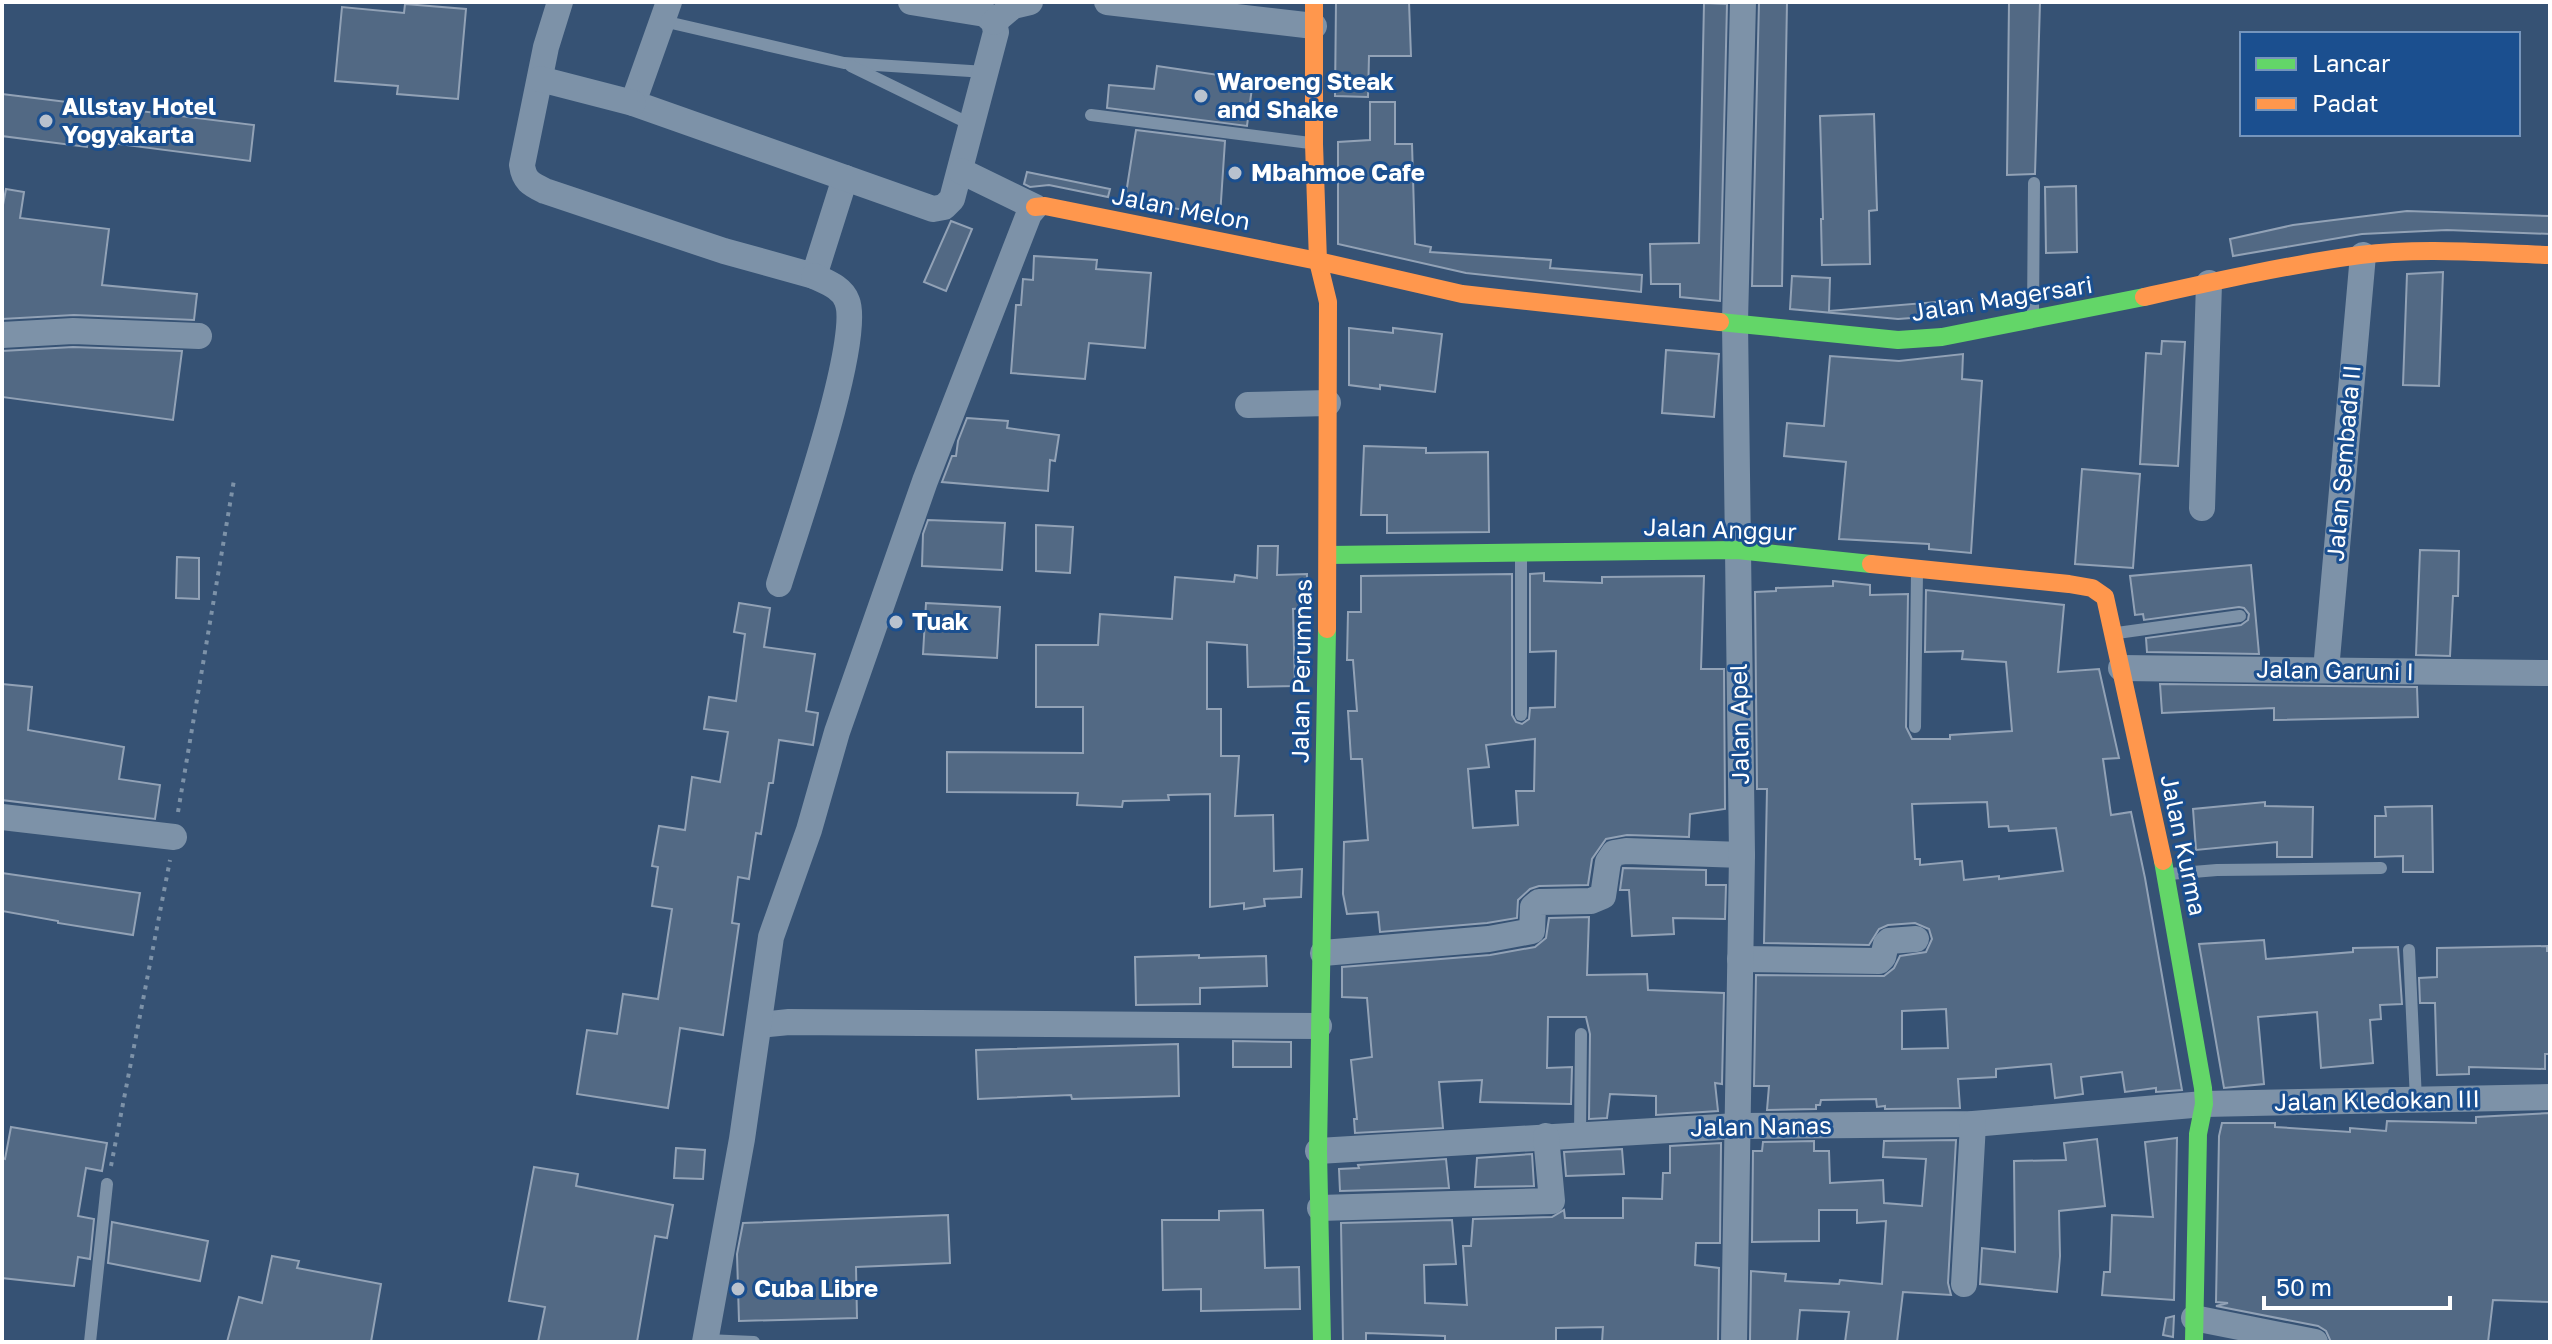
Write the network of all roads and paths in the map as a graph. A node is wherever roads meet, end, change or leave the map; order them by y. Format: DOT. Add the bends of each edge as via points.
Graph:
graph roads {
  1 [pos="560,2"];
  2 [pos="911,2"];
  3 [pos="1030,2"];
  4 [pos="1107,2"];
  5 [pos="1743,2"];
  6 [pos="666,12"];
  7 [pos="1314,14"];
  8 [pos="994,22"];
  9 [pos="844,63"];
  10 [pos="986,72"];
  11 [pos="540,79"];
  12 [pos="633,103"];
  13 [pos="1091,115"];
  14 [pos="972,125"];
  15 [pos="1314,144"];
  16 [pos="961,171"];
  17 [pos="845,178"];
  18 [pos="2034,183"];
  19 [pos="1035,207"];
  20 [pos="2363,255"];
  21 [pos="2550,255"];
  22 [pos="1318,261"];
  23 [pos="814,276"];
  24 [pos="2209,283"];
  25 [pos="2033,320"];
  26 [pos="1735,322"];
  27 [pos="2,335"];
  28 [pos="199,336"];
  29 [pos="1328,403"];
  30 [pos="1248,405"];
  31 [pos="2202,508"];
  32 [pos="1737,550"];
  33 [pos="1521,553"];
  34 [pos="1328,555"];
  35 [pos="1917,569"];
  36 [pos="779,584"];
  37 [pos="2105,597"];
  38 [pos="2240,616"];
  39 [pos="2113,633"];
  40 [pos="2121,668"];
  41 [pos="2326,670"];
  42 [pos="2550,673"];
  43 [pos="1521,715"];
  44 [pos="1915,727"];
  45 [pos="2,817"];
  46 [pos="174,837"];
  47 [pos="1742,855"];
  48 [pos="2381,868"];
  49 [pos="2166,874"];
  50 [pos="1916,939"];
  51 [pos="2409,950"];
  52 [pos="1323,953"];
  53 [pos="1740,959"];
  54 [pos="759,1025"];
  55 [pos="1319,1026"];
  56 [pos="1581,1034"];
  57 [pos="2550,1097"];
  58 [pos="2416,1100"];
  59 [pos="2204,1104"];
  60 [pos="1973,1124"];
  61 [pos="1737,1126"];
  62 [pos="1580,1135"];
  63 [pos="1546,1136"];
  64 [pos="1318,1151"];
  65 [pos="107,1184"];
  66 [pos="1320,1208"];
  67 [pos="1964,1284"];
  68 [pos="2194,1330"];
  69 [pos="706,1341"];
  70 [pos="90,1342"];
  71 [pos="754,1342"];
  72 [pos="1322,1342"];
  73 [pos="1734,1342"];
  74 [pos="2315,1342"];
  1 -- 11 [label="street"];
  2 -- 8 [label="street" via="985,14"];
  3 -- 8 [label="street" via="1013,6"];
  4 -- 7 [label="street"];
  5 -- 26 [label="street, Jalan Apel"];
  6 -- 9 [label="lane"];
  6 -- 12 [label="street"];
  7 -- 15 [label="street, Jalan Perumnas"];
  8 -- 10 [label="street"];
  9 -- 10 [label="lane"];
  9 -- 14 [label="lane"];
  10 -- 14 [label="street"];
  11 -- 12 [label="street"];
  11 -- 23 [label="street" via="522,165 529,183 724,251"];
  12 -- 17 [label="street"];
  13 -- 15 [label="lane"];
  14 -- 16 [label="street"];
  15 -- 22 [label="street, Jalan Perumnas"];
  16 -- 17 [label="street" via="952,199 933,209"];
  16 -- 19 [label="street"];
  17 -- 23 [label="street"];
  18 -- 25 [label="lane"];
  19 -- 22 [label="street, Jalan Melon"];
  19 -- 54 [label="street" via="925,481 837,732 771,937"];
  20 -- 21 [label="street, Jalan Magersari"];
  20 -- 24 [label="street, Jalan Magersari"];
  20 -- 41 [label="street, Jalan Sembada II"];
  22 -- 26 [label="street, Jalan Magersari" via="1462,294"];
  22 -- 29 [label="street, Jalan Perumnas" via="1328,302"];
  23 -- 36 [label="street" via="846,297 850,335"];
  24 -- 25 [label="street, Jalan Magersari"];
  24 -- 31 [label="street"];
  25 -- 26 [label="street, Jalan Magersari" via="1898,340"];
  26 -- 32 [label="street, Jalan Apel"];
  27 -- 28 [label="street" via="73,331"];
  29 -- 30 [label="street"];
  29 -- 34 [label="street, Jalan Perumnas"];
  32 -- 33 [label="street, Jalan Anggur"];
  32 -- 35 [label="street, Jalan Anggur"];
  32 -- 47 [label="street, Jalan Apel"];
  33 -- 34 [label="street, Jalan Anggur"];
  33 -- 43 [label="lane"];
  34 -- 52 [label="street, Jalan Perumnas"];
  35 -- 37 [label="street, Jalan Anggur" via="2069,584 2092,588"];
  35 -- 44 [label="lane"];
  37 -- 39 [label="street, Jalan Kurma"];
  38 -- 39 [label="lane"];
  39 -- 40 [label="street, Jalan Kurma"];
  40 -- 41 [label="street, Jalan Garuni I"];
  40 -- 49 [label="street, Jalan Kurma"];
  41 -- 42 [label="street, Jalan Garuni I"];
  45 -- 46 [label="street"];
  47 -- 52 [label="street" via="1614,853 1603,896 1539,902 1533,907 1532,931"];
  47 -- 53 [label="street, Jalan Apel"];
  48 -- 49 [label="lane"];
  49 -- 59 [label="street, Jalan Kurma"];
  50 -- 53 [label="street" via="1889,941 1879,961"];
  51 -- 58 [label="lane"];
  52 -- 55 [label="street, Jalan Perumnas"];
  53 -- 61 [label="street, Jalan Apel"];
  54 -- 55 [label="street"];
  54 -- 69 [label="street"];
  55 -- 64 [label="street, Jalan Perumnas"];
  56 -- 62 [label="lane"];
  57 -- 58 [label="street, Jalan Kledokan III"];
  58 -- 59 [label="street, Jalan Kledokan III"];
  59 -- 60 [label="street, Jalan Nanas"];
  59 -- 68 [label="street, Jalan Kurma" via="2198,1134"];
  60 -- 61 [label="street, Jalan Nanas"];
  60 -- 67 [label="street"];
  61 -- 62 [label="street, Jalan Nanas"];
  61 -- 73 [label="street, Jalan Apel"];
  62 -- 63 [label="street, Jalan Nanas"];
  63 -- 64 [label="street, Jalan Nanas"];
  63 -- 66 [label="street" via="1552,1201"];
  64 -- 66 [label="street, Jalan Perumnas"];
  65 -- 70 [label="lane"];
  66 -- 72 [label="street, Jalan Perumnas"];
  68 -- 74 [label="street"];
  69 -- 71 [label="lane"];
}
